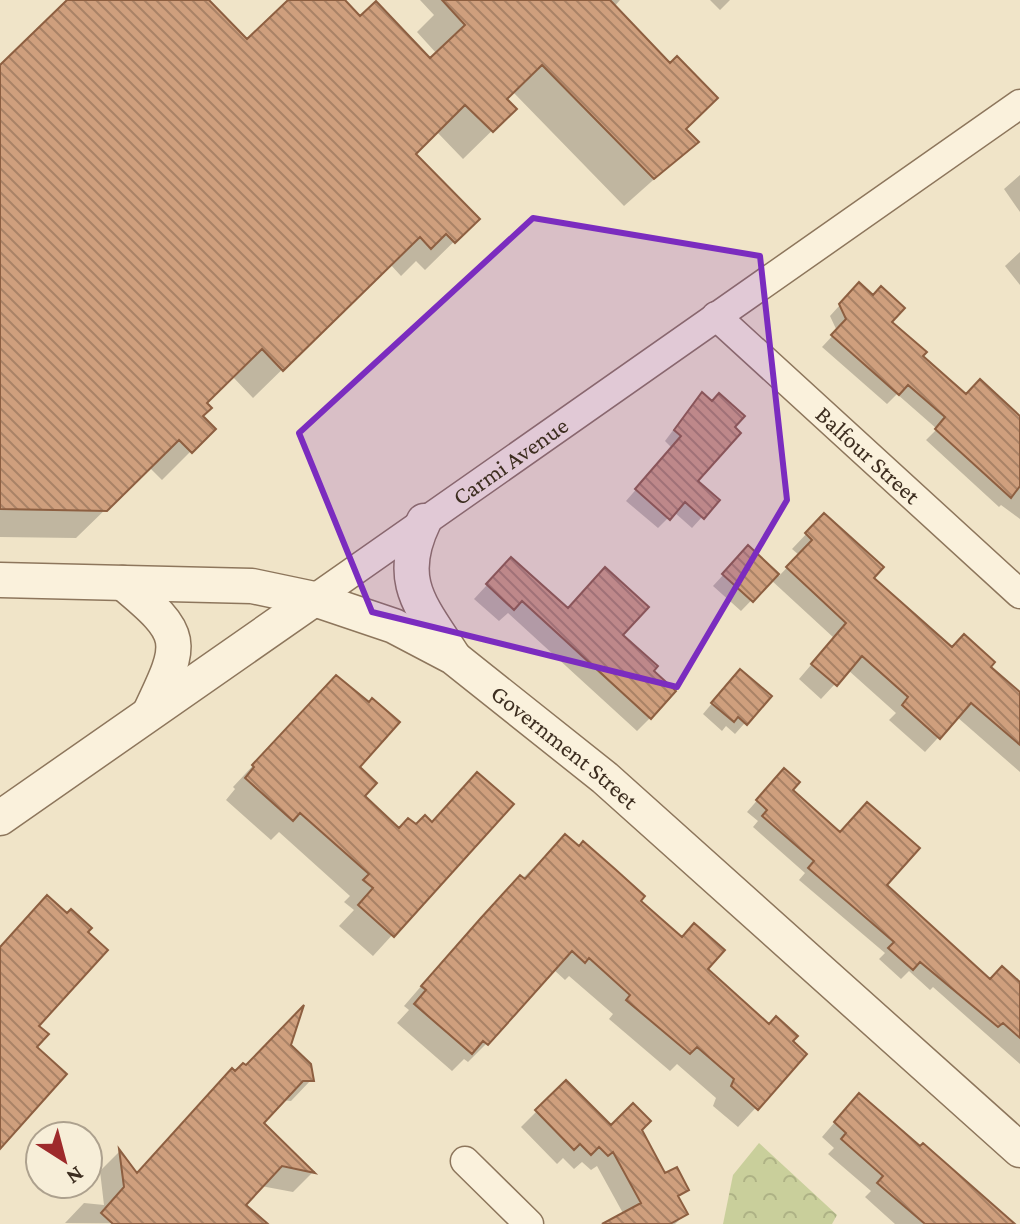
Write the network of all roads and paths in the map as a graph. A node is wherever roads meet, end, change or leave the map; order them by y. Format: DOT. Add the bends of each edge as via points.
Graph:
graph roads {
  1 [pos="1020,104"];
  2 [pos="716,316"];
  3 [pos="424,521"];
  4 [pos="0,580"];
  5 [pos="123,583"];
  6 [pos="1020,594"];
  7 [pos="314,599"];
  8 [pos="453,657"];
  9 [pos="149,714"];
  10 [pos="0,818"];
  11 [pos="1020,1150"];
  12 [pos="465,1161"];
  13 [pos="529,1224"];
  1 -- 2 [label="street, Carmi Avenue"];
  2 -- 3 [label="street, Carmi Avenue"];
  2 -- 6 [label="street, Balfour Street"];
  3 -- 7 [label="street, Carmi Avenue"];
  3 -- 8 [label="street" via="410,561 412,592"];
  4 -- 5 [label="street, Government Street"];
  5 -- 7 [label="street, Government Street" via="252,586"];
  5 -- 9 [label="street" via="153,608 175,646 174,664"];
  7 -- 8 [label="street, Government Street" via="394,626"];
  7 -- 9 [label="street, Carmi Avenue"];
  8 -- 11 [label="street, Government Street" via="605,778"];
  9 -- 10 [label="street, Carmi Avenue"];
  12 -- 13 [label="street"];
}
